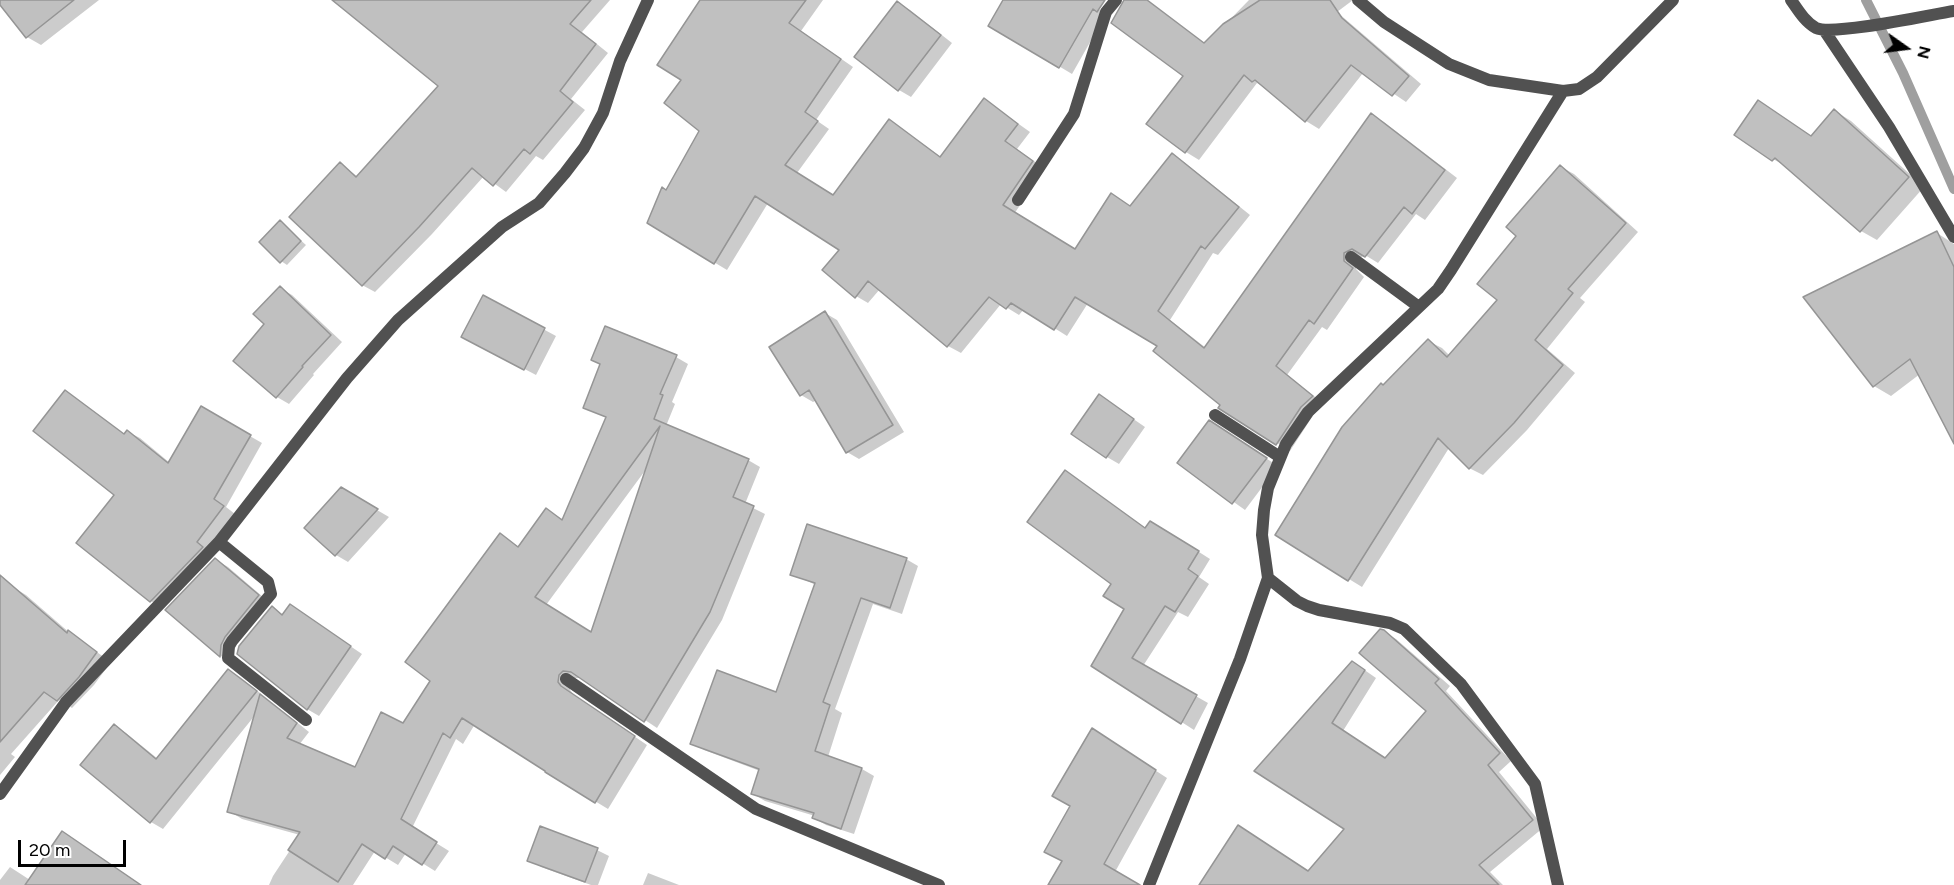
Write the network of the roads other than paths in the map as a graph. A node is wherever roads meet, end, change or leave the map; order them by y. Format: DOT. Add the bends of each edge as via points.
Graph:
graph roads {
  1 [pos="648,0"];
  2 [pos="1116,0"];
  3 [pos="1358,0"];
  4 [pos="1673,0"];
  5 [pos="1791,0"];
  6 [pos="1954,11"];
  7 [pos="1824,30"];
  8 [pos="1563,91"];
  9 [pos="1018,200"];
  10 [pos="1954,237"];
  11 [pos="1351,257"];
  12 [pos="1419,307"];
  13 [pos="1215,415"];
  14 [pos="1280,457"];
  15 [pos="219,542"];
  16 [pos="1268,578"];
  17 [pos="566,679"];
  18 [pos="306,720"];
  19 [pos="0,794"];
  20 [pos="939,885"];
  21 [pos="1149,885"];
  22 [pos="1558,885"];
  1 -- 15 [label="street" via="620,61 603,113 565,173 539,203 502,227 398,320 347,378"];
  2 -- 9 [label="street" via="1106,12 1074,114"];
  3 -- 8 [label="street" via="1384,22 1449,64 1488,80"];
  4 -- 8 [label="street" via="1597,77 1579,89"];
  5 -- 7 [label="street" via="1805,20"];
  6 -- 7 [label="street" via="1846,30"];
  7 -- 10 [label="street"];
  8 -- 12 [label="street" via="1451,270"];
  11 -- 12 [label="street"];
  12 -- 14 [label="street" via="1308,412"];
  13 -- 14 [label="street"];
  14 -- 16 [label="street" via="1264,510 1262,535"];
  15 -- 18 [label="street" via="268,582 271,594 232,641 228,658"];
  15 -- 19 [label="street" via="66,702"];
  16 -- 21 [label="street" via="1240,659"];
  16 -- 22 [label="street" via="1307,606 1404,629 1461,684 1535,784"];
  17 -- 20 [label="street" via="756,809"];
}
